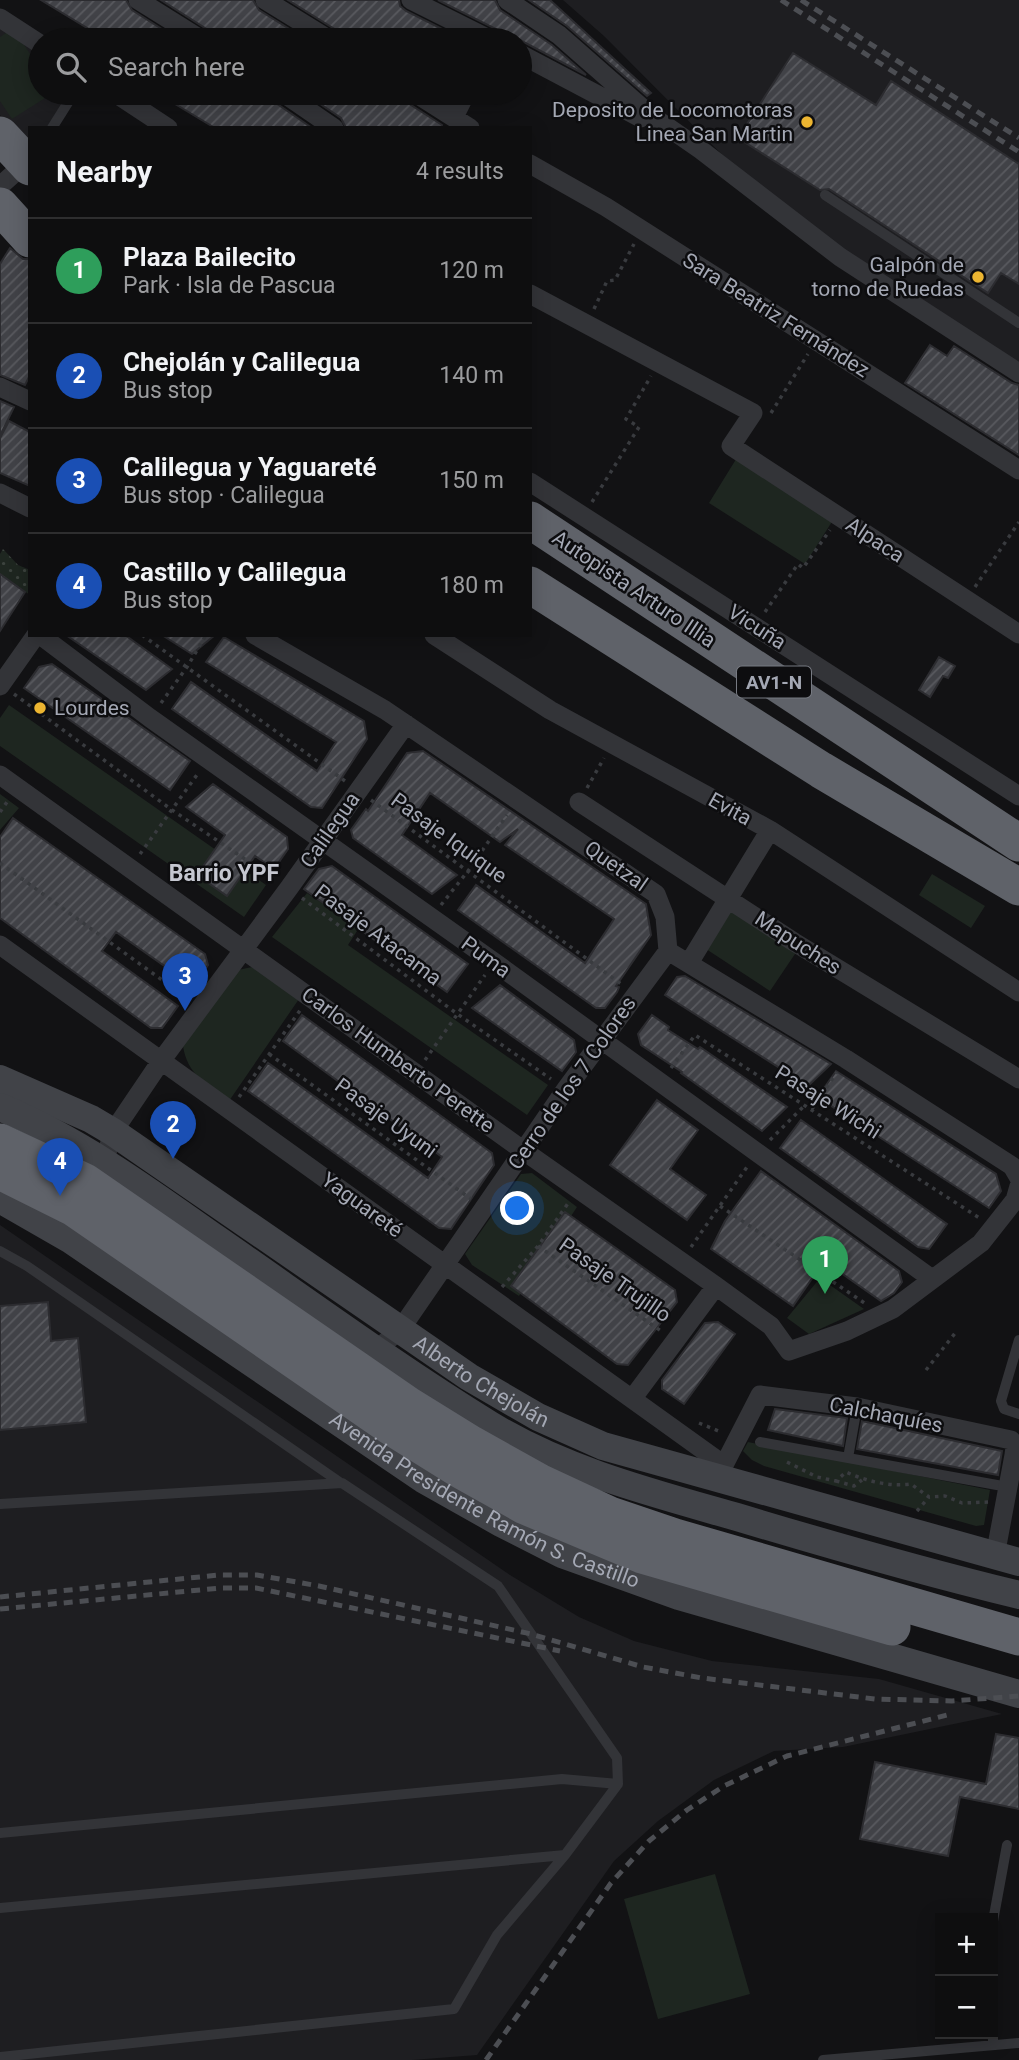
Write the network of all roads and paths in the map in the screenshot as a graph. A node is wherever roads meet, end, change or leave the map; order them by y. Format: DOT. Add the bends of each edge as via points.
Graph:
graph roads {
  1 [pos="138,0"];
  2 [pos="265,0"];
  3 [pos="411,0"];
  4 [pos="507,0"];
  5 [pos="0,18"];
  6 [pos="183,28"];
  7 [pos="310,28"];
  8 [pos="467,28"];
  9 [pos="28,36"];
  10 [pos="532,60"];
  11 [pos="66,105"];
  12 [pos="133,105"];
  13 [pos="300,105"];
  14 [pos="434,105"];
  15 [pos="462,122"];
  16 [pos="53,126"];
  17 [pos="164,126"];
  18 [pos="331,126"];
  19 [pos="7,134"];
  20 [pos="28,150"];
  21 [pos="701,150"];
  22 [pos="28,161"];
  23 [pos="28,164"];
  24 [pos="532,165"];
  25 [pos="0,186"];
  26 [pos="825,195"];
  27 [pos="0,206"];
  28 [pos="641,229"];
  29 [pos="28,237"];
  30 [pos="532,294"];
  31 [pos="587,323"];
  32 [pos="1019,323"];
  33 [pos="816,341"];
  34 [pos="659,362"];
  35 [pos="1019,373"];
  36 [pos="0,387"];
  37 [pos="28,400"];
  38 [pos="753,414"];
  39 [pos="1019,470"];
  40 [pos="532,483"];
  41 [pos="0,493"];
  42 [pos="28,507"];
  43 [pos="583,516"];
  44 [pos="839,516"];
  45 [pos="532,521"];
  46 [pos="1019,522"];
  47 [pos="532,586"];
  48 [pos="967,599"];
  49 [pos="755,626"];
  50 [pos="1019,634"];
  51 [pos="37,637"];
  52 [pos="41,637"];
  53 [pos="145,637"];
  54 [pos="205,637"];
  55 [pos="258,637"];
  56 [pos="437,637"];
  57 [pos="187,667"];
  58 [pos="1,685"];
  59 [pos="150,718"];
  60 [pos="405,724"];
  61 [pos="612,744"];
  62 [pos="209,759"];
  63 [pos="0,775"];
  64 [pos="357,790"];
  65 [pos="1019,796"];
  66 [pos="518,799"];
  67 [pos="579,802"];
  68 [pos="172,810"];
  69 [pos="770,830"];
  70 [pos="324,840"];
  71 [pos="1019,843"];
  72 [pos="137,858"];
  73 [pos="0,863"];
  74 [pos="468,870"];
  75 [pos="1019,887"];
  76 [pos="289,888"];
  77 [pos="728,897"];
  78 [pos="431,917"];
  79 [pos="0,945"];
  80 [pos="242,950"];
  81 [pos="668,951"];
  82 [pos="494,962"];
  83 [pos="689,963"];
  84 [pos="1019,992"];
  85 [pos="634,994"];
  86 [pos="310,996"];
  87 [pos="200,1007"];
  88 [pos="456,1013"];
  89 [pos="601,1039"];
  90 [pos="269,1054"];
  91 [pos="846,1059"];
  92 [pos="425,1060"];
  93 [pos="161,1061"];
  94 [pos="0,1079"];
  95 [pos="1019,1079"];
  96 [pos="660,1083"];
  97 [pos="566,1089"];
  98 [pos="805,1106"];
  99 [pos="0,1107"];
  100 [pos="812,1109"];
  101 [pos="230,1110"];
  102 [pos="113,1132"];
  103 [pos="0,1142"];
  104 [pos="524,1151"];
  105 [pos="757,1153"];
  106 [pos="0,1171"];
  107 [pos="101,1172"];
  108 [pos="1016,1172"];
  109 [pos="1019,1186"];
  110 [pos="578,1189"];
  111 [pos="0,1199"];
  112 [pos="720,1206"];
  113 [pos="484,1208"];
  114 [pos="994,1227"];
  115 [pos="538,1246"];
  116 [pos="0,1251"];
  117 [pos="688,1252"];
  118 [pos="444,1265"];
  119 [pos="932,1279"];
  120 [pos="716,1286"];
  121 [pos="492,1299"];
  122 [pos="883,1315"];
  123 [pos="400,1330"];
  124 [pos="956,1332"];
  125 [pos="674,1340"];
  126 [pos="1019,1340"];
  127 [pos="376,1350"];
  128 [pos="926,1370"];
  129 [pos="632,1399"];
  130 [pos="857,1407"];
  131 [pos="1019,1414"];
  132 [pos="688,1419"];
  133 [pos="760,1442"];
  134 [pos="848,1458"];
  135 [pos="726,1465"];
  136 [pos="863,1479"];
  137 [pos="836,1481"];
  138 [pos="811,1482"];
  139 [pos="342,1483"];
  140 [pos="825,1485"];
  141 [pos="1006,1494"];
  142 [pos="929,1497"];
  143 [pos="0,1504"];
  144 [pos="929,1515"];
  145 [pos="799,1535"];
  146 [pos="767,1548"];
  147 [pos="1007,1559"];
  148 [pos="1019,1585"];
  149 [pos="988,1587"];
  150 [pos="1019,1595"];
  151 [pos="911,1606"];
  152 [pos="1019,1625"];
  153 [pos="1019,1637"];
  154 [pos="1019,1664"];
  155 [pos="1019,1694"];
  156 [pos="618,1784"];
  157 [pos="0,1833"];
  158 [pos="1006,1844"];
  159 [pos="565,1855"];
  160 [pos="0,1908"];
  161 [pos="994,1913"];
  162 [pos="993,2039"];
  163 [pos="1019,2043"];
  164 [pos="0,2057"];
  165 [pos="823,2060"];
  1 -- 6 [label="street"];
  2 -- 7 [label="street"];
  3 -- 8 [label="street"];
  4 -- 21 [label="street" via="559,35 649,114"];
  5 -- 9 [label="street"];
  10 -- 21 [label="street"];
  11 -- 16 [label="lane"];
  12 -- 17 [label="street"];
  13 -- 18 [label="street"];
  14 -- 15 [label="street"];
  19 -- 20 [label="lane"];
  19 -- 23 [label="highway"];
  21 -- 35 [label="street" via="840,257"];
  22 -- 25 [label="street"];
  24 -- 28 [label="street, Sara Beatriz Fernández"];
  26 -- 32 [label="lane"];
  27 -- 29 [label="highway"];
  28 -- 31 [label="path" via="615,280 607,281"];
  28 -- 33 [label="street, Sara Beatriz Fernández"];
  30 -- 31 [label="street"];
  31 -- 34 [label="street"];
  33 -- 38 [label="path" via="770,415"];
  33 -- 39 [label="street, Sara Beatriz Fernández"];
  34 -- 38 [label="street"];
  34 -- 43 [label="path" via="626,419 639,427"];
  36 -- 37 [label="street"];
  38 -- 44 [label="street, Alpaca" via="731,446"];
  40 -- 43 [label="street, Vicuña"];
  41 -- 42 [label="street"];
  43 -- 49 [label="street, Vicuña"];
  44 -- 48 [label="street, Alpaca"];
  44 -- 49 [label="path"];
  45 -- 71 [label="highway, Autopista Arturo Illia / AV1-N"];
  46 -- 48 [label="path"];
  47 -- 75 [label="highway, AV1-N" via="821,770"];
  48 -- 50 [label="street, Alpaca"];
  49 -- 65 [label="street, Vicuña"];
  51 -- 58 [label="street"];
  52 -- 59 [label="street, Puma"];
  53 -- 57 [label="path, Pasaje Iquique"];
  54 -- 57 [label="path"];
  55 -- 60 [label="street, Quetzal"];
  56 -- 61 [label="street, Evita"];
  57 -- 59 [label="path"];
  57 -- 64 [label="path, Pasaje Iquique"];
  58 -- 68 [label="path, Pasaje Atacama"];
  59 -- 62 [label="street, Puma"];
  60 -- 64 [label="street, Calilegua"];
  60 -- 66 [label="street, Quetzal"];
  61 -- 67 [label="path"];
  61 -- 69 [label="street, Evita"];
  62 -- 68 [label="path"];
  62 -- 70 [label="street, Puma"];
  63 -- 80 [label="street, Carlos Humberto Perette"];
  64 -- 70 [label="street, Calilegua"];
  64 -- 74 [label="path, Pasaje Iquique"];
  66 -- 74 [label="path"];
  66 -- 81 [label="street, Quetzal" via="656,894 665,917"];
  67 -- 77 [label="street, Mapuches"];
  68 -- 72 [label="path"];
  68 -- 76 [label="path, Pasaje Atacama"];
  69 -- 77 [label="street"];
  69 -- 84 [label="street, Evita"];
  70 -- 76 [label="street, Calilegua"];
  70 -- 78 [label="street, Puma"];
  73 -- 87 [label="path"];
  74 -- 78 [label="path"];
  74 -- 85 [label="path, Pasaje Iquique"];
  76 -- 80 [label="street, Calilegua"];
  76 -- 88 [label="path, Pasaje Atacama"];
  77 -- 83 [label="street"];
  77 -- 95 [label="street, Mapuches"];
  78 -- 82 [label="street, Puma"];
  79 -- 93 [label="street, Yaguareté"];
  80 -- 86 [label="street, Carlos Humberto Perette"];
  80 -- 87 [label="street, Calilegua"];
  81 -- 83 [label="street"];
  81 -- 85 [label="street, Cerro de los 7 Colores"];
  82 -- 88 [label="path"];
  82 -- 89 [label="street, Puma"];
  83 -- 91 [label="street"];
  85 -- 89 [label="street, Cerro de los 7 Colores"];
  86 -- 90 [label="path"];
  86 -- 104 [label="street, Carlos Humberto Perette"];
  87 -- 93 [label="street, Calilegua"];
  88 -- 92 [label="path"];
  88 -- 97 [label="path, Pasaje Atacama"];
  89 -- 96 [label="street, Puma"];
  89 -- 97 [label="street, Cerro de los 7 Colores"];
  90 -- 101 [label="path"];
  90 -- 113 [label="path, Pasaje Uyuni"];
  91 -- 100 [label="path"];
  91 -- 108 [label="street"];
  93 -- 101 [label="street, Yaguareté"];
  93 -- 102 [label="street, Calilegua"];
  94 -- 102 [label="main road, Alberto Chejolán"];
  96 -- 98 [label="path, Pasaje Wichi" via="695,1035"];
  96 -- 105 [label="street, Puma"];
  97 -- 104 [label="street, Cerro de los 7 Colores"];
  98 -- 100 [label="path, Pasaje Wichi"];
  98 -- 105 [label="path"];
  99 -- 107 [label="main road"];
  100 -- 114 [label="path, Pasaje Wichi"];
  101 -- 118 [label="street, Yaguareté"];
  102 -- 107 [label="street, Calilegua"];
  102 -- 123 [label="main road, Alberto Chejolán"];
  103 -- 151 [label="highway" via="85,1182 408,1405 539,1482 636,1524"];
  104 -- 110 [label="street, Carlos Humberto Perette"];
  104 -- 113 [label="street, Cerro de los 7 Colores"];
  105 -- 112 [label="path"];
  105 -- 119 [label="street, Puma"];
  106 -- 154 [label="highway" via="74,1208 390,1426 526,1506 642,1555"];
  107 -- 127 [label="main road"];
  109 -- 114 [label="street" via="1015,1200"];
  110 -- 115 [label="path"];
  110 -- 120 [label="street, Carlos Humberto Perette"];
  111 -- 155 [label="main road, Avenida Presidente Ramón S. Castillo" via="71,1240 423,1479 562,1554 679,1596"];
  112 -- 117 [label="path"];
  112 -- 122 [label="path"];
  113 -- 118 [label="street, Cerro de los 7 Colores"];
  114 -- 119 [label="street" via="981,1243"];
  115 -- 121 [label="path"];
  115 -- 125 [label="path, Pasaje Trujillo"];
  116 -- 139 [label="lane"];
  118 -- 121 [label="street, Yaguareté"];
  118 -- 123 [label="street, Cerro de los 7 Colores"];
  119 -- 122 [label="street"];
  120 -- 122 [label="street, Carlos Humberto Perette" via="771,1326 789,1351"];
  120 -- 125 [label="street"];
  121 -- 129 [label="street, Yaguareté"];
  123 -- 127 [label="street, Cerro de los 7 Colores"];
  123 -- 135 [label="main road, Alberto Chejolán" via="469,1377 603,1446"];
  124 -- 128 [label="path"];
  125 -- 129 [label="street"];
  126 -- 131 [label="lane" via="1001,1401 1004,1409"];
  127 -- 145 [label="main road" via="492,1426 579,1468"];
  129 -- 135 [label="street, Yaguareté"];
  130 -- 134 [label="lane"];
  130 -- 135 [label="street, Calchaquíes" via="760,1395"];
  130 -- 141 [label="street, Calchaquíes" via="1011,1440 1015,1447"];
  132 -- 135 [label="path" via="720,1432"];
  133 -- 134 [label="lane"];
  133 -- 137 [label="path" via="765,1454"];
  134 -- 141 [label="lane"];
  135 -- 147 [label="main road, Alberto Chejolán"];
  136 -- 137 [label="path" via="854,1486"];
  136 -- 137 [label="path" via="846,1472"];
  136 -- 142 [label="path" via="911,1484"];
  138 -- 140 [label="path"];
  139 -- 143 [label="lane"];
  139 -- 156 [label="lane" via="498,1586 617,1758"];
  141 -- 142 [label="path" via="962,1503 945,1496"];
  141 -- 147 [label="street"];
  142 -- 144 [label="path" via="917,1511"];
  145 -- 146 [label="main road" via="777,1537"];
  145 -- 149 [label="main road"];
  148 -- 149 [label="main road"];
  149 -- 150 [label="main road"];
  151 -- 152 [label="highway"];
  151 -- 153 [label="highway"];
  156 -- 157 [label="lane" via="562,1779"];
  156 -- 159 [label="lane"];
  158 -- 161 [label="lane"];
  159 -- 160 [label="lane"];
  159 -- 164 [label="lane" via="497,1935 454,2009"];
  162 -- 163 [label="lane"];
  162 -- 165 [label="lane"];
}
